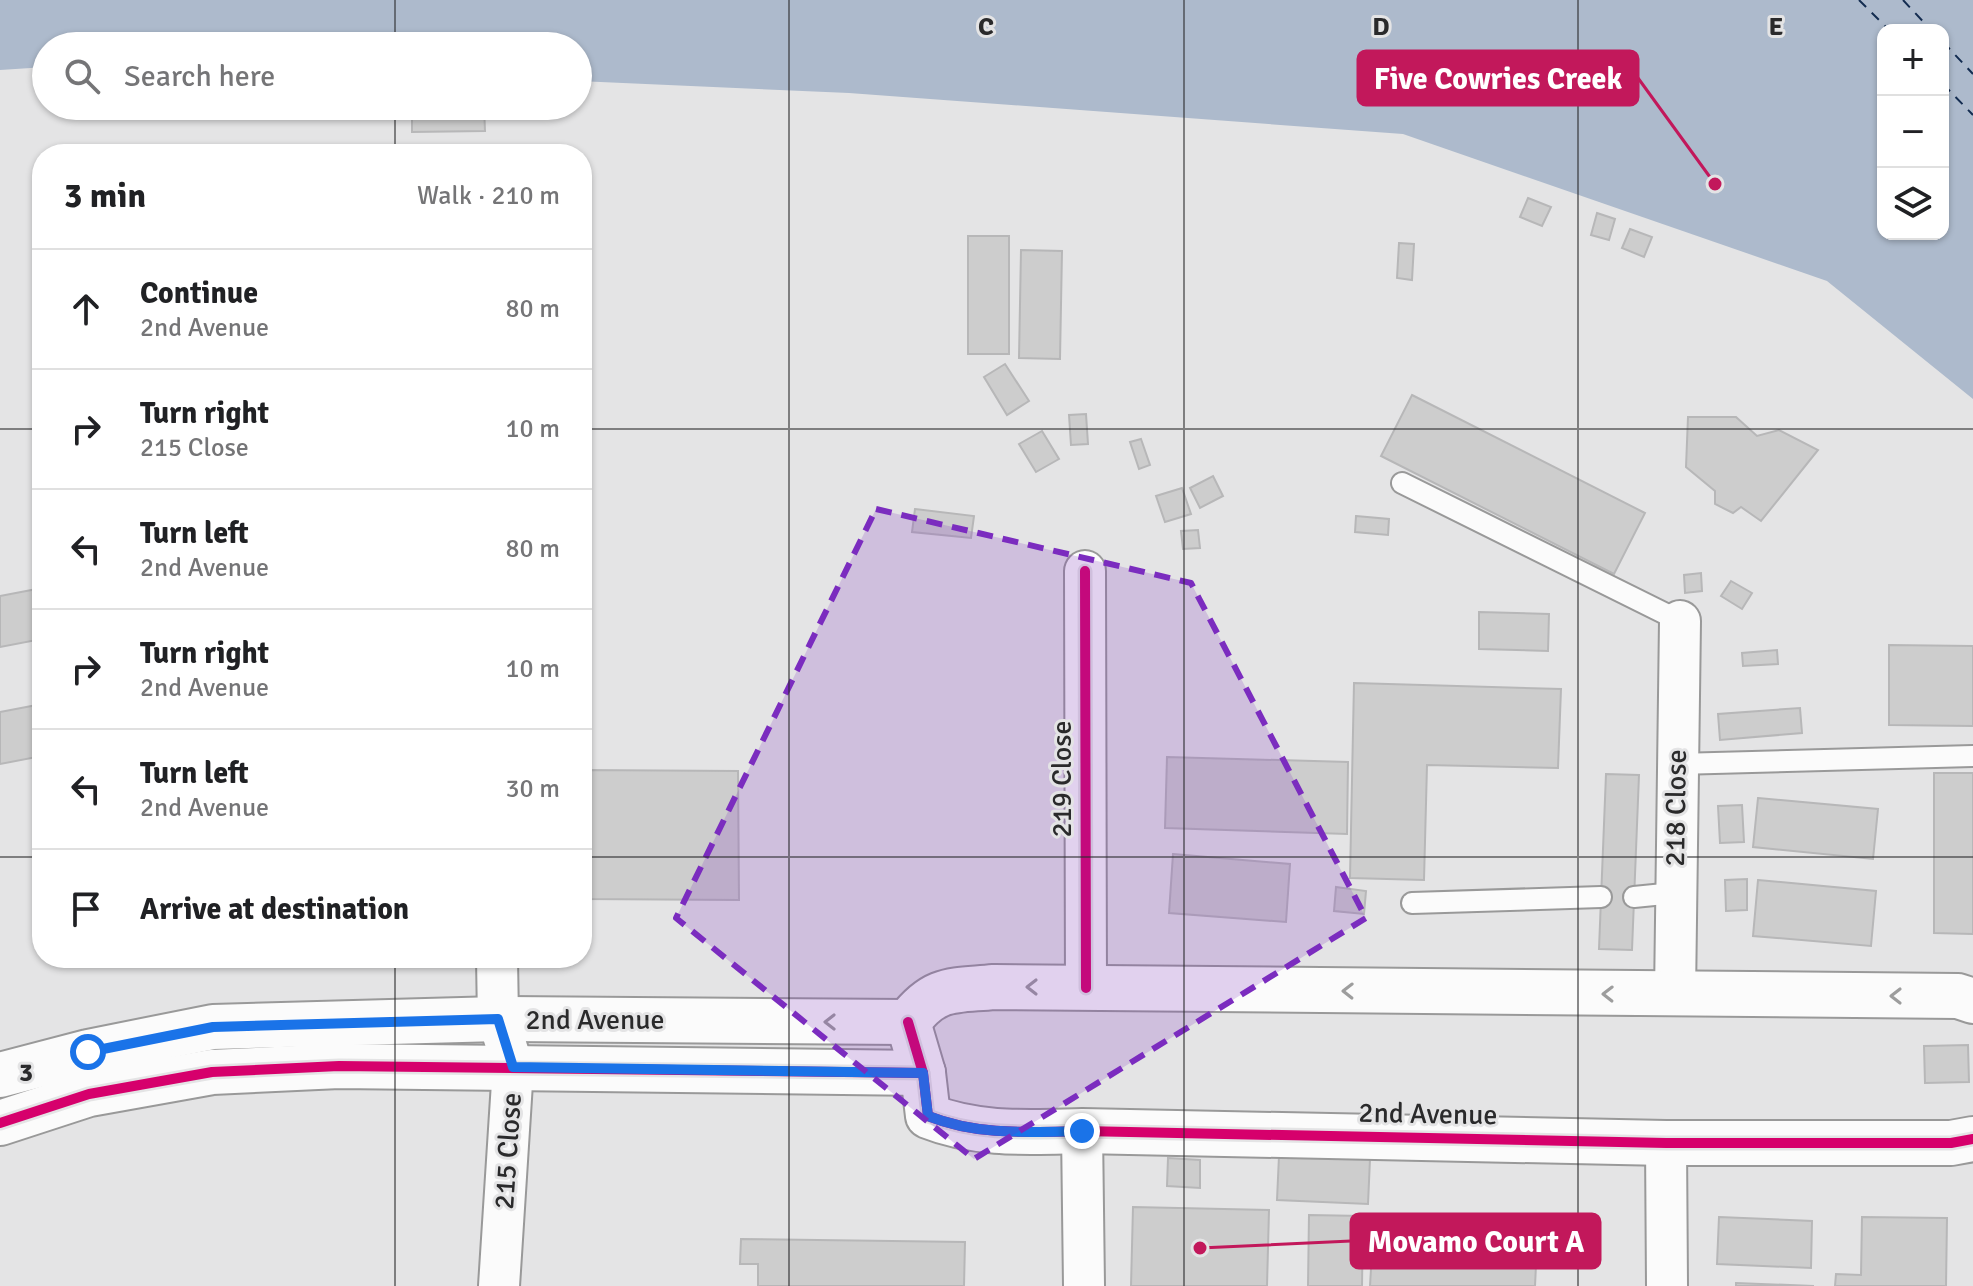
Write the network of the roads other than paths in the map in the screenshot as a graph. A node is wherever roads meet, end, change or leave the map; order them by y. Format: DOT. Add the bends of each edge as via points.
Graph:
graph roads {
  1 [pos="1402,483"];
  2 [pos="1085,571"];
  3 [pos="1680,621"];
  4 [pos="1973,756"];
  5 [pos="1677,764"];
  6 [pos="1674,893"];
  7 [pos="1601,897"];
  8 [pos="1634,897"];
  9 [pos="1412,903"];
  10 [pos="497,968"];
  11 [pos="1086,988"];
  12 [pos="1675,995"];
  13 [pos="1973,1001"];
  14 [pos="498,1019"];
  15 [pos="908,1022"];
  16 [pos="513,1067"];
  17 [pos="923,1073"];
  18 [pos="0,1075"];
  19 [pos="8,1110"];
  20 [pos="1082,1131"];
  21 [pos="1973,1139"];
  22 [pos="1666,1143"];
  23 [pos="499,1286"];
  24 [pos="1084,1286"];
  25 [pos="1667,1286"];
  1 -- 3 [label="lane"];
  2 -- 11 [label="street, 219 Close"];
  3 -- 5 [label="street, 218 Close"];
  4 -- 5 [label="lane"];
  5 -- 6 [label="street, 218 Close"];
  6 -- 8 [label="lane"];
  6 -- 12 [label="street, 218 Close"];
  7 -- 9 [label="lane"];
  10 -- 14 [label="street, 215 Close"];
  12 -- 11 [label="street, one-way"];
  11 -- 15 [label="street, one-way" via="944,992 922,1003"];
  13 -- 12 [label="street, one-way" via="1958,996"];
  15 -- 14 [label="street, 2nd Avenue, one-way"];
  14 -- 16 [label="street, 215 Close"];
  14 -- 18 [label="street, 2nd Avenue" via="213,1027"];
  15 -- 17 [label="street, 2nd Avenue"];
  16 -- 17 [label="street, 2nd Avenue"];
  16 -- 19 [label="street, 2nd Avenue" via="212,1072"];
  16 -- 23 [label="street, 215 Close"];
  17 -- 20 [label="street, 2nd Avenue" via="928,1116 952,1126 994,1132"];
  20 -- 22 [label="street, 2nd Avenue"];
  20 -- 24 [label="street"];
  21 -- 22 [label="street, 2nd Avenue"];
  22 -- 25 [label="street"];
}
